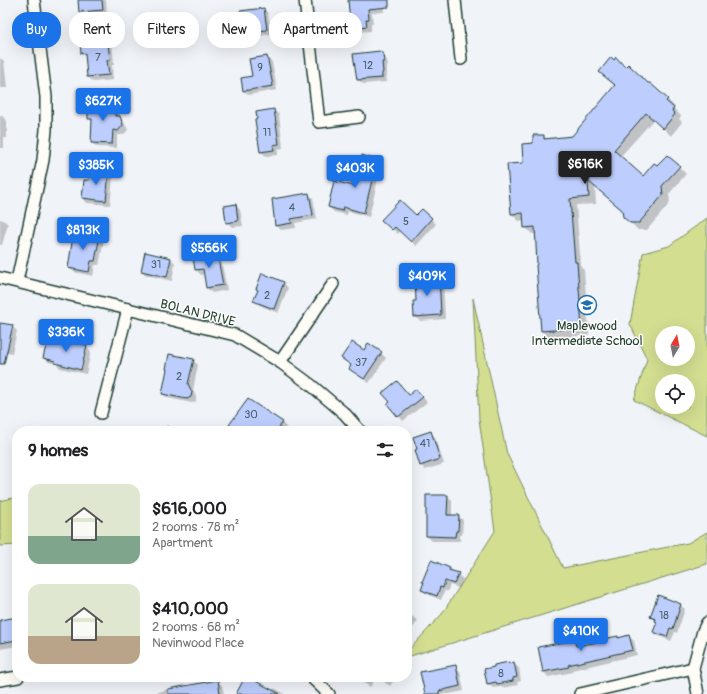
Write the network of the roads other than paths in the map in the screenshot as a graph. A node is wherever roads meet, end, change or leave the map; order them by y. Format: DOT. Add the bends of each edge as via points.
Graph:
graph roads {
  1 [pos="34,0"];
  2 [pos="305,0"];
  3 [pos="455,0"];
  4 [pos="462,59"];
  5 [pos="359,117"];
  6 [pos="0,278"];
  7 [pos="17,281"];
  8 [pos="333,284"];
  9 [pos="128,309"];
  10 [pos="280,362"];
  11 [pos="101,413"];
  12 [pos="356,426"];
  13 [pos="707,623"];
  14 [pos="693,668"];
  15 [pos="12,678"];
  16 [pos="0,680"];
  17 [pos="316,682"];
  18 [pos="329,694"];
  19 [pos="580,694"];
  20 [pos="698,694"];
  1 -- 7 [label="street" via="46,97 46,130 43,160"];
  2 -- 5 [label="street" via="319,122"];
  3 -- 4 [label="street"];
  6 -- 7 [label="street, BOLAN DRIVE"];
  7 -- 9 [label="street, BOLAN DRIVE"];
  8 -- 10 [label="street"];
  9 -- 10 [label="street, BOLAN DRIVE" via="236,335"];
  9 -- 11 [label="street"];
  10 -- 12 [label="street, BOLAN DRIVE" via="311,385"];
  13 -- 14 [label="street"];
  14 -- 19 [label="street"];
  14 -- 20 [label="street"];
  15 -- 16 [label="street"];
  17 -- 18 [label="street"];
}
